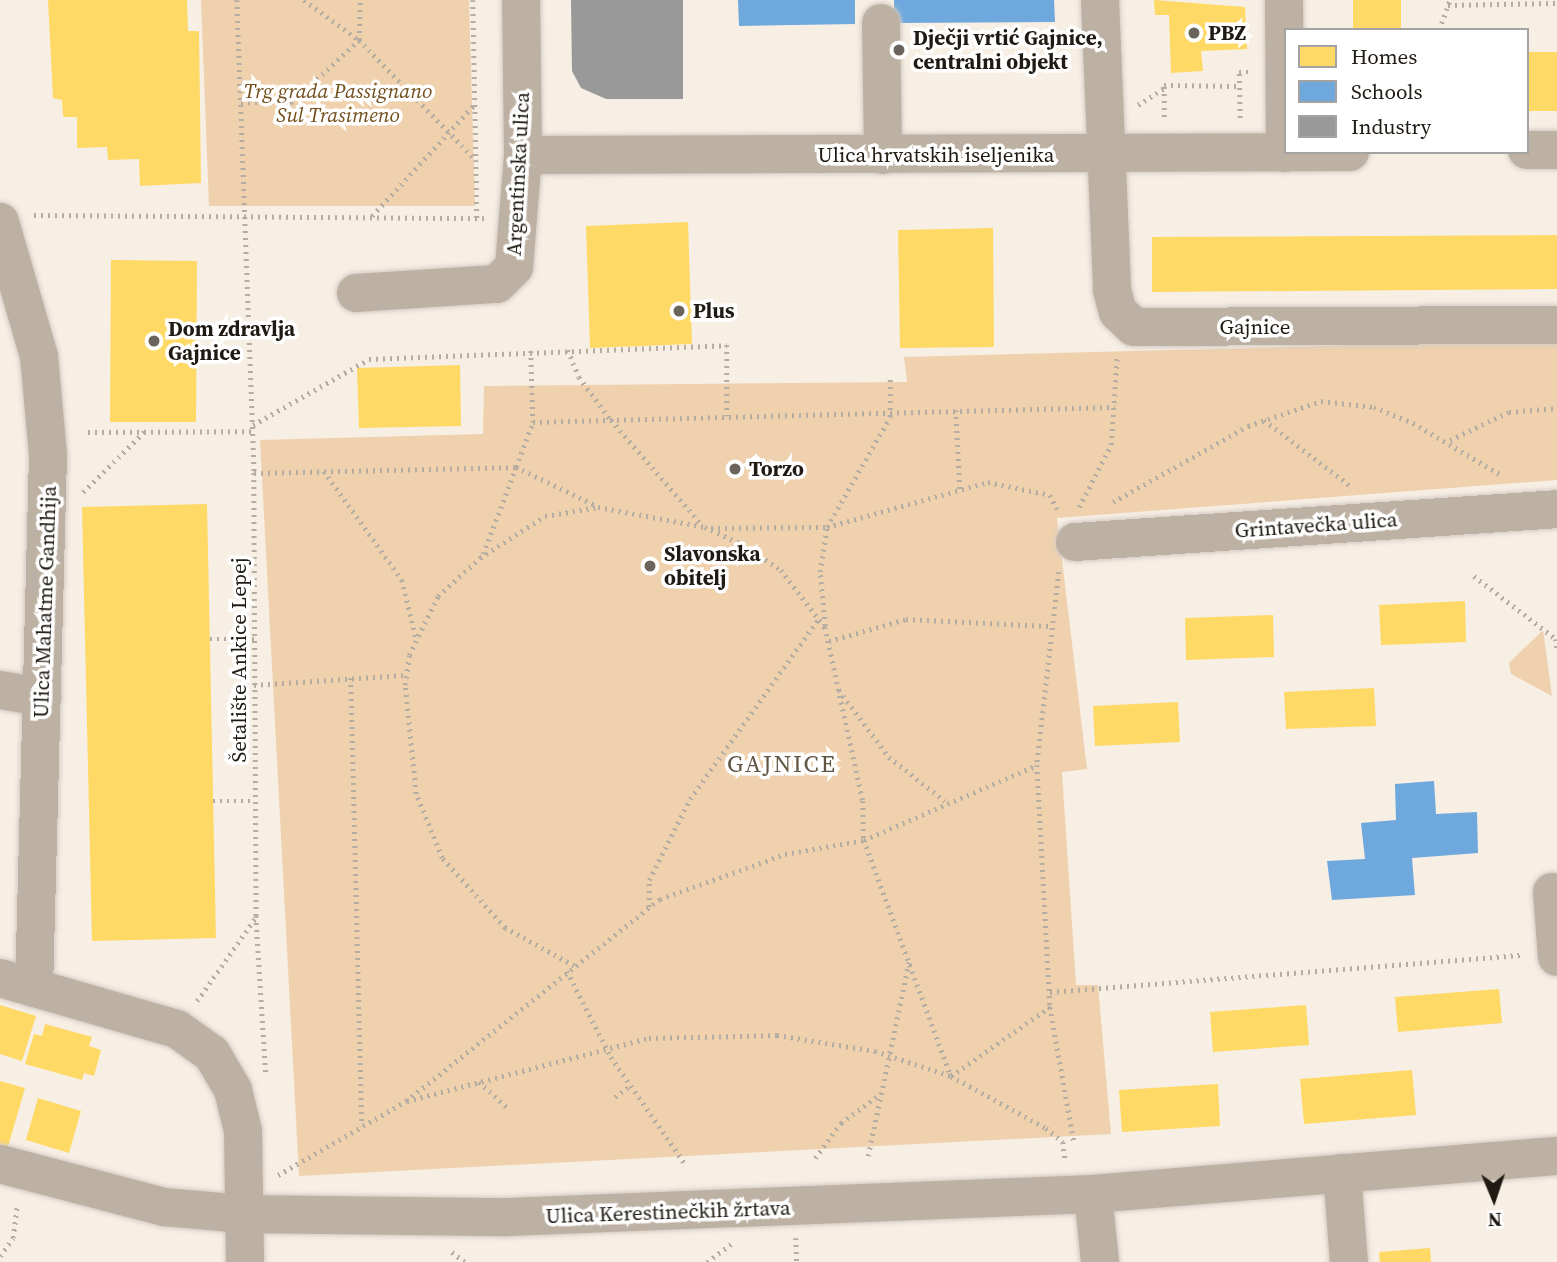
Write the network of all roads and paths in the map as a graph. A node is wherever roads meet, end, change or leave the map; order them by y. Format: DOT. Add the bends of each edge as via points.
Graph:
graph roads {
  1 [pos="237,0"];
  2 [pos="304,0"];
  3 [pos="360,0"];
  4 [pos="473,0"];
  5 [pos="522,0"];
  6 [pos="1100,0"];
  7 [pos="1284,0"];
  8 [pos="1449,2"];
  9 [pos="1557,4"];
  10 [pos="881,23"];
  11 [pos="1284,28"];
  12 [pos="1439,28"];
  13 [pos="359,40"];
  14 [pos="1262,72"];
  15 [pos="1240,86"];
  16 [pos="241,102"];
  17 [pos="474,105"];
  18 [pos="1240,124"];
  19 [pos="1164,125"];
  20 [pos="448,131"];
  21 [pos="1529,150"];
  22 [pos="1557,150"];
  23 [pos="1284,153"];
  24 [pos="523,155"];
  25 [pos="883,155"];
  26 [pos="1102,155"];
  27 [pos="476,160"];
  28 [pos="245,215"];
  29 [pos="372,216"];
  30 [pos="477,218"];
  31 [pos="498,218"];
  32 [pos="7,235"];
  33 [pos="356,293"];
  34 [pos="1118,312"];
  35 [pos="1557,325"];
  36 [pos="568,350"];
  37 [pos="531,351"];
  38 [pos="890,376"];
  39 [pos="1115,407"];
  40 [pos="1557,408"];
  41 [pos="956,410"];
  42 [pos="890,411"];
  43 [pos="727,416"];
  44 [pos="611,420"];
  45 [pos="1265,420"];
  46 [pos="533,422"];
  47 [pos="253,428"];
  48 [pos="88,432"];
  49 [pos="145,432"];
  50 [pos="1450,440"];
  51 [pos="516,467"];
  52 [pos="324,471"];
  53 [pos="254,472"];
  54 [pos="1507,479"];
  55 [pos="960,489"];
  56 [pos="1364,496"];
  57 [pos="72,503"];
  58 [pos="598,507"];
  59 [pos="1106,507"];
  60 [pos="1557,509"];
  61 [pos="705,527"];
  62 [pos="827,527"];
  63 [pos="1067,535"];
  64 [pos="483,555"];
  65 [pos="1474,576"];
  66 [pos="819,618"];
  67 [pos="1051,626"];
  68 [pos="825,627"];
  69 [pos="210,639"];
  70 [pos="254,639"];
  71 [pos="417,639"];
  72 [pos="829,641"];
  73 [pos="1557,648"];
  74 [pos="406,675"];
  75 [pos="351,678"];
  76 [pos="254,685"];
  77 [pos="837,686"];
  78 [pos="0,690"];
  79 [pos="42,697"];
  80 [pos="1037,765"];
  81 [pos="255,801"];
  82 [pos="945,801"];
  83 [pos="213,802"];
  84 [pos="864,840"];
  85 [pos="1552,892"];
  86 [pos="649,907"];
  87 [pos="256,916"];
  88 [pos="1557,954"];
  89 [pos="909,962"];
  90 [pos="574,966"];
  91 [pos="567,971"];
  92 [pos="17,983"];
  93 [pos="1050,992"];
  94 [pos="1050,1007"];
  95 [pos="187,1013"];
  96 [pos="605,1047"];
  97 [pos="888,1055"];
  98 [pos="951,1076"];
  99 [pos="266,1078"];
  100 [pos="479,1082"];
  101 [pos="631,1085"];
  102 [pos="880,1094"];
  103 [pos="615,1097"];
  104 [pos="406,1101"];
  105 [pos="510,1110"];
  106 [pos="362,1126"];
  107 [pos="1063,1142"];
  108 [pos="1074,1142"];
  109 [pos="1557,1156"];
  110 [pos="868,1157"];
  111 [pos="815,1158"];
  112 [pos="0,1164"];
  113 [pos="685,1164"];
  114 [pos="1342,1173"];
  115 [pos="274,1177"];
  116 [pos="1093,1194"];
  117 [pos="18,1197"];
  118 [pos="244,1214"];
  119 [pos="0,1256"];
  120 [pos="245,1262"];
  121 [pos="1100,1262"];
  122 [pos="1349,1262"];
  1 -- 16 [label="path, Šetalište Ankice Lepej"];
  2 -- 13 [label="path"];
  3 -- 13 [label="path"];
  4 -- 17 [label="path"];
  5 -- 24 [label="street, Argentinska ulica"];
  6 -- 26 [label="street"];
  7 -- 11 [label="street"];
  8 -- 9 [label="path"];
  8 -- 12 [label="path"];
  10 -- 25 [label="street"];
  13 -- 16 [label="path" via="291,103"];
  13 -- 20 [label="path"];
  14 -- 15 [label="path" via="1239,72"];
  15 -- 18 [label="path"];
  15 -- 19 [label="path" via="1164,85"];
  16 -- 28 [label="path, Šetalište Ankice Lepej"];
  17 -- 20 [label="path"];
  17 -- 27 [label="path"];
  20 -- 27 [label="path"];
  20 -- 29 [label="path"];
  21 -- 22 [label="street"];
  23 -- 26 [label="street, Ulica hrvatskih iseljenika"];
  24 -- 25 [label="street, Ulica hrvatskih iseljenika"];
  24 -- 33 [label="street, Argentinska ulica" via="514,267 506,277 497,284"];
  25 -- 26 [label="street, Ulica hrvatskih iseljenika"];
  26 -- 34 [label="street"];
  27 -- 30 [label="path"];
  28 -- 29 [label="path"];
  28 -- 32 [label="path"];
  28 -- 47 [label="path, Šetalište Ankice Lepej"];
  29 -- 30 [label="path"];
  30 -- 31 [label="path"];
  32 -- 79 [label="street, Ulica Mahatme Gandhija" via="39,356 45,414"];
  34 -- 35 [label="street, Gajnice" via="1133,327"];
  34 -- 39 [label="path"];
  36 -- 37 [label="path"];
  36 -- 43 [label="path" via="727,345"];
  36 -- 44 [label="path" via="579,377"];
  37 -- 46 [label="path"];
  37 -- 47 [label="path" via="369,359"];
  38 -- 42 [label="path"];
  39 -- 41 [label="path"];
  39 -- 63 [label="path" via="1111,445"];
  40 -- 50 [label="path" via="1509,412"];
  41 -- 42 [label="path"];
  41 -- 55 [label="path"];
  42 -- 43 [label="path"];
  42 -- 62 [label="path"];
  43 -- 44 [label="path"];
  44 -- 46 [label="path"];
  44 -- 61 [label="path"];
  45 -- 50 [label="path" via="1339,401 1374,407"];
  45 -- 56 [label="path"];
  45 -- 59 [label="path"];
  46 -- 51 [label="path"];
  47 -- 49 [label="path"];
  47 -- 53 [label="path, Šetalište Ankice Lepej"];
  48 -- 49 [label="path"];
  49 -- 57 [label="path"];
  50 -- 54 [label="path"];
  51 -- 52 [label="path"];
  51 -- 58 [label="path"];
  51 -- 64 [label="path"];
  52 -- 53 [label="path"];
  52 -- 71 [label="path" via="402,580"];
  53 -- 70 [label="path, Šetalište Ankice Lepej"];
  55 -- 62 [label="path"];
  55 -- 63 [label="path" via="1003,483 1050,495"];
  58 -- 61 [label="path"];
  58 -- 64 [label="path" via="545,516"];
  60 -- 63 [label="street, Grintavečka ulica"];
  61 -- 62 [label="path"];
  61 -- 66 [label="path" via="781,570"];
  62 -- 68 [label="path" via="820,572"];
  63 -- 67 [label="path"];
  64 -- 71 [label="path" via="438,596"];
  65 -- 73 [label="path" via="1556,639"];
  66 -- 68 [label="path"];
  66 -- 86 [label="path" via="690,799 652,871"];
  67 -- 72 [label="path" via="906,619"];
  67 -- 80 [label="path"];
  68 -- 72 [label="path"];
  69 -- 70 [label="path"];
  70 -- 76 [label="path, Šetalište Ankice Lepej"];
  71 -- 74 [label="path"];
  72 -- 77 [label="path"];
  74 -- 75 [label="path"];
  74 -- 90 [label="path" via="416,794 442,858 505,928"];
  75 -- 76 [label="path"];
  75 -- 106 [label="path"];
  76 -- 81 [label="path, Šetalište Ankice Lepej"];
  77 -- 82 [label="path" via="889,757"];
  77 -- 84 [label="path" via="863,800"];
  78 -- 79 [label="street"];
  79 -- 92 [label="street, Ulica Mahatme Gandhija"];
  80 -- 82 [label="path"];
  80 -- 93 [label="path"];
  81 -- 83 [label="path"];
  81 -- 87 [label="path, Šetalište Ankice Lepej"];
  82 -- 84 [label="path"];
  84 -- 86 [label="path" via="731,869"];
  84 -- 89 [label="path"];
  85 -- 88 [label="street"];
  86 -- 90 [label="path"];
  87 -- 95 [label="path"];
  87 -- 99 [label="path, Šetalište Ankice Lepej"];
  88 -- 93 [label="path"];
  89 -- 97 [label="path"];
  89 -- 98 [label="path"];
  90 -- 91 [label="path"];
  91 -- 96 [label="path"];
  91 -- 104 [label="path"];
  92 -- 118 [label="street" via="177,1029 212,1054 240,1111"];
  93 -- 94 [label="path"];
  94 -- 98 [label="path"];
  94 -- 108 [label="path"];
  96 -- 97 [label="path" via="721,1034 791,1037"];
  96 -- 100 [label="path"];
  96 -- 101 [label="path"];
  97 -- 98 [label="path"];
  97 -- 102 [label="path"];
  98 -- 107 [label="path"];
  100 -- 104 [label="path"];
  100 -- 105 [label="path"];
  101 -- 103 [label="path"];
  101 -- 113 [label="path"];
  102 -- 110 [label="path"];
  102 -- 111 [label="path" via="841,1123"];
  104 -- 106 [label="path"];
  106 -- 115 [label="path"];
  109 -- 114 [label="street, Ulica Kerestinečkih žrtava"];
  112 -- 118 [label="street, Ulica Kerestinečkih žrtava" via="164,1207"];
  114 -- 116 [label="street, Ulica Kerestinečkih žrtava"];
  114 -- 122 [label="street"];
  116 -- 118 [label="street, Ulica Kerestinečkih žrtava" via="508,1217"];
  116 -- 121 [label="street"];
  117 -- 119 [label="path" via="13,1238"];
  118 -- 120 [label="street"];
}
